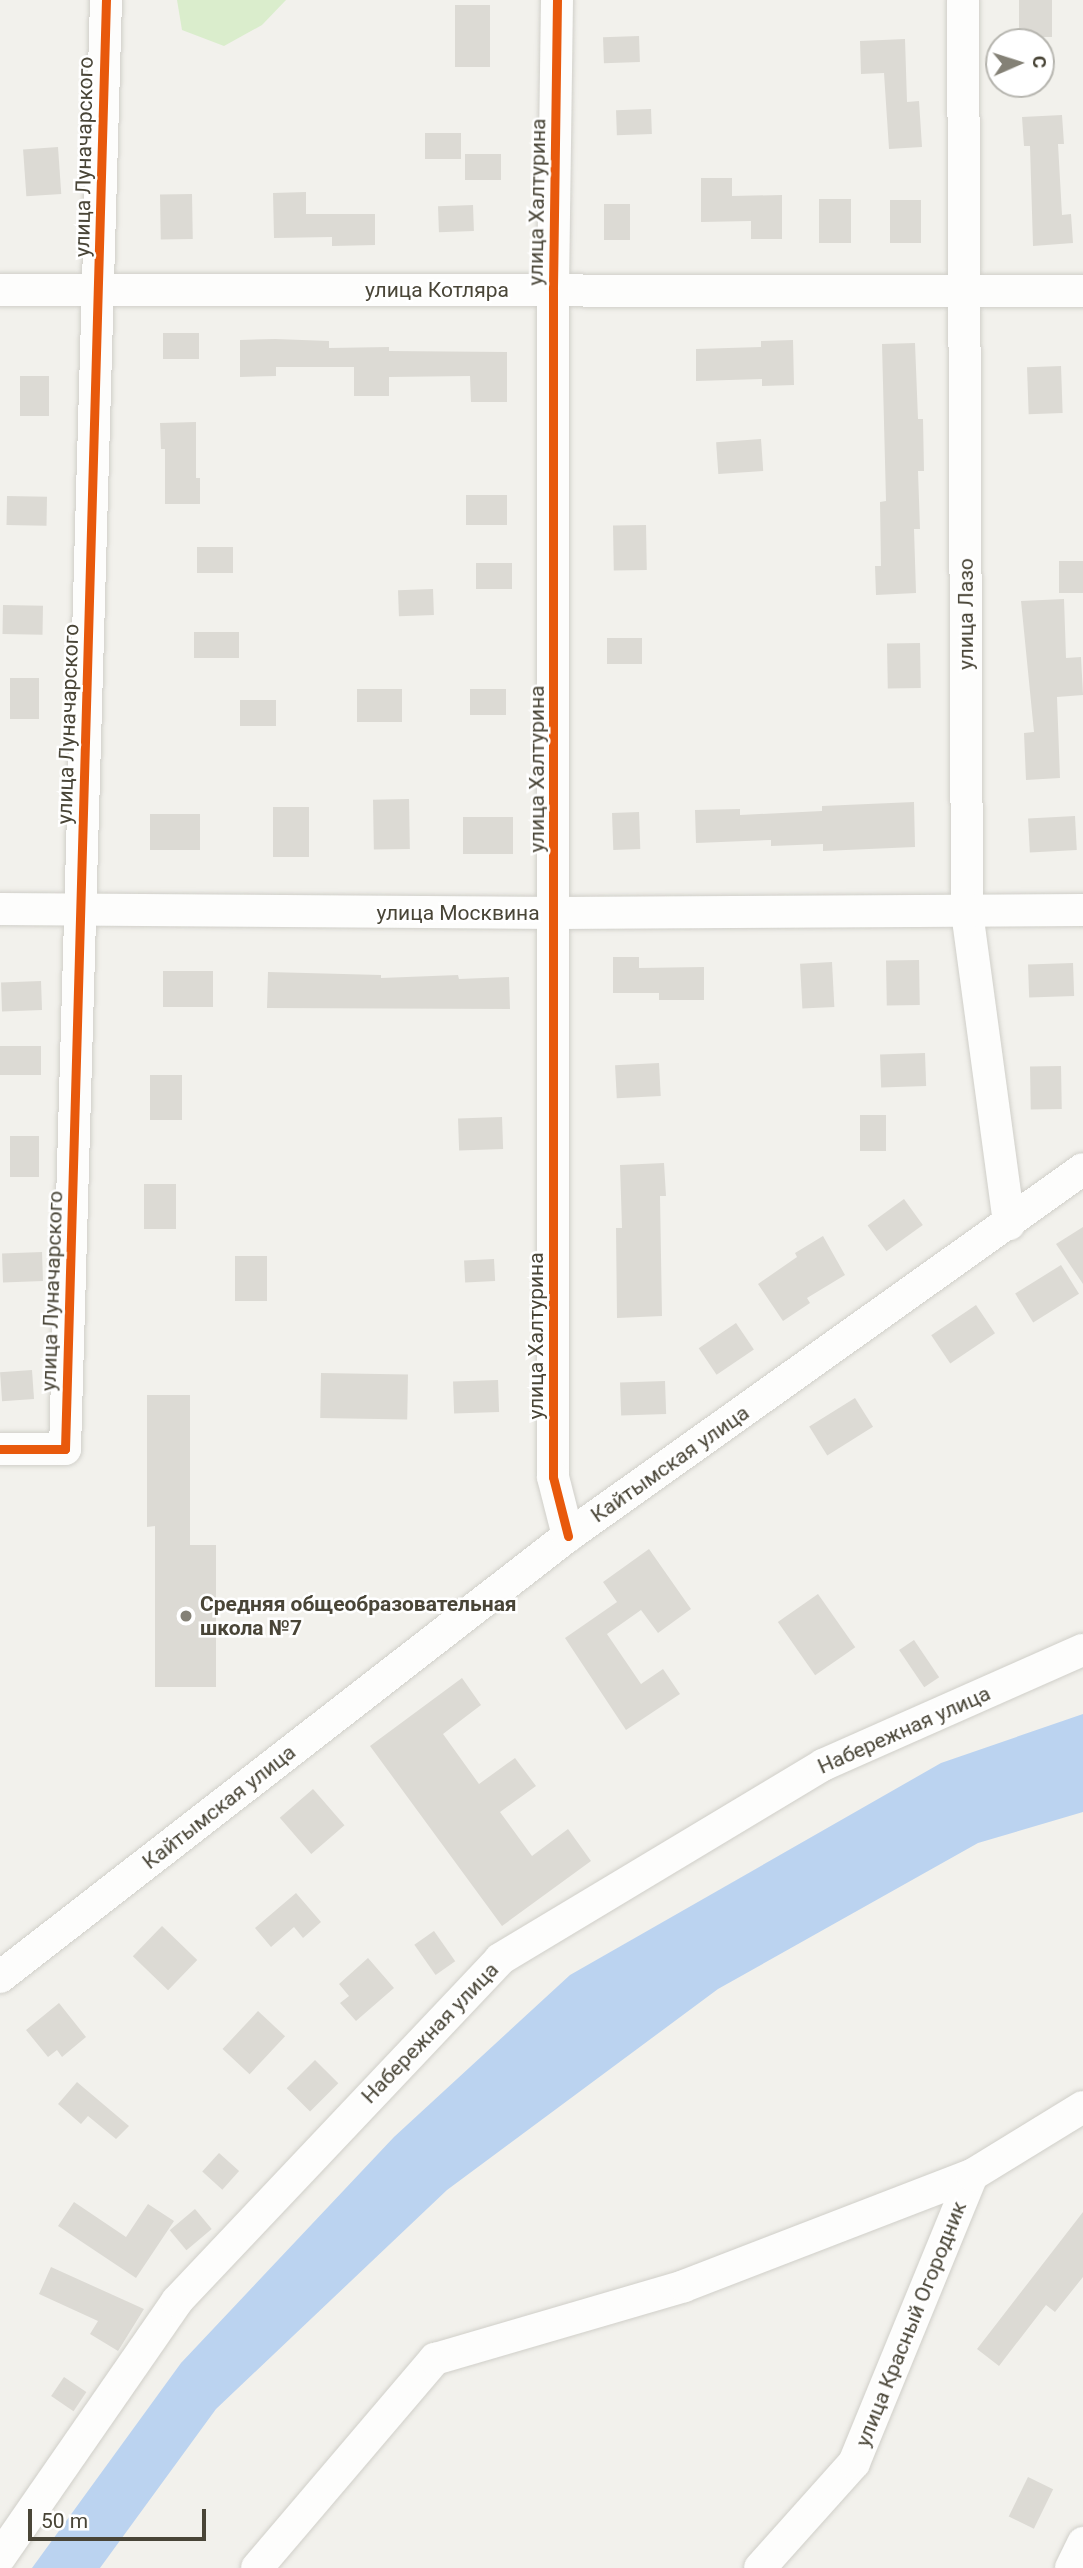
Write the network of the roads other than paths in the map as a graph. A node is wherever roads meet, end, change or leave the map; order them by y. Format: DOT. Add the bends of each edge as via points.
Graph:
graph roads {
  1 [pos="106,0"];
  2 [pos="557,0"];
  3 [pos="963,0"];
  4 [pos="0,290"];
  5 [pos="553,290"];
  6 [pos="99,291"];
  7 [pos="1083,291"];
  8 [pos="966,293"];
  9 [pos="0,909"];
  10 [pos="80,910"];
  11 [pos="1083,910"];
  12 [pos="967,912"];
  13 [pos="554,913"];
  14 [pos="1083,1169"];
  15 [pos="1009,1224"];
  16 [pos="0,1449"];
  17 [pos="568,1536"];
  18 [pos="1083,1650"];
  19 [pos="0,1977"];
  20 [pos="1083,2107"];
  21 [pos="972,2175"];
  22 [pos="1083,2543"];
  23 [pos="0,2557"];
  24 [pos="257,2568"];
  25 [pos="760,2568"];
  26 [pos="1071,2568"];
  1 -- 6 [label="street, улица Луначарского"];
  2 -- 5 [label="street, улица Халтурина"];
  3 -- 8 [label="street, улица Лазо"];
  4 -- 6 [label="street, улица Котляра"];
  5 -- 6 [label="street, улица Котляра"];
  5 -- 8 [label="street, улица Котляра"];
  5 -- 13 [label="street, улица Халтурина"];
  6 -- 10 [label="street, улица Луначарского"];
  7 -- 8 [label="street, улица Котляра"];
  8 -- 12 [label="street, улица Лазо"];
  9 -- 10 [label="street, улица Москвина"];
  10 -- 13 [label="street, улица Москвина"];
  10 -- 16 [label="street, улица Луначарского" via="65,1449"];
  11 -- 12 [label="street, улица Москвина"];
  12 -- 13 [label="street, улица Москвина"];
  12 -- 15 [label="street, улица Лазо"];
  13 -- 17 [label="street, улица Халтурина" via="553,1478"];
  14 -- 15 [label="street, Кайтымская улица"];
  15 -- 17 [label="street, Кайтымская улица"];
  17 -- 19 [label="street, Кайтымская улица"];
  18 -- 23 [label="street, Набережная улица" via="823,1765 500,1959 177,2301"];
  20 -- 21 [label="street, улица Красный Огородник"];
  21 -- 24 [label="street" via="684,2286 435,2359"];
  21 -- 25 [label="street, улица Красный Огородник" via="854,2463"];
  22 -- 26 [label="street"];
}
